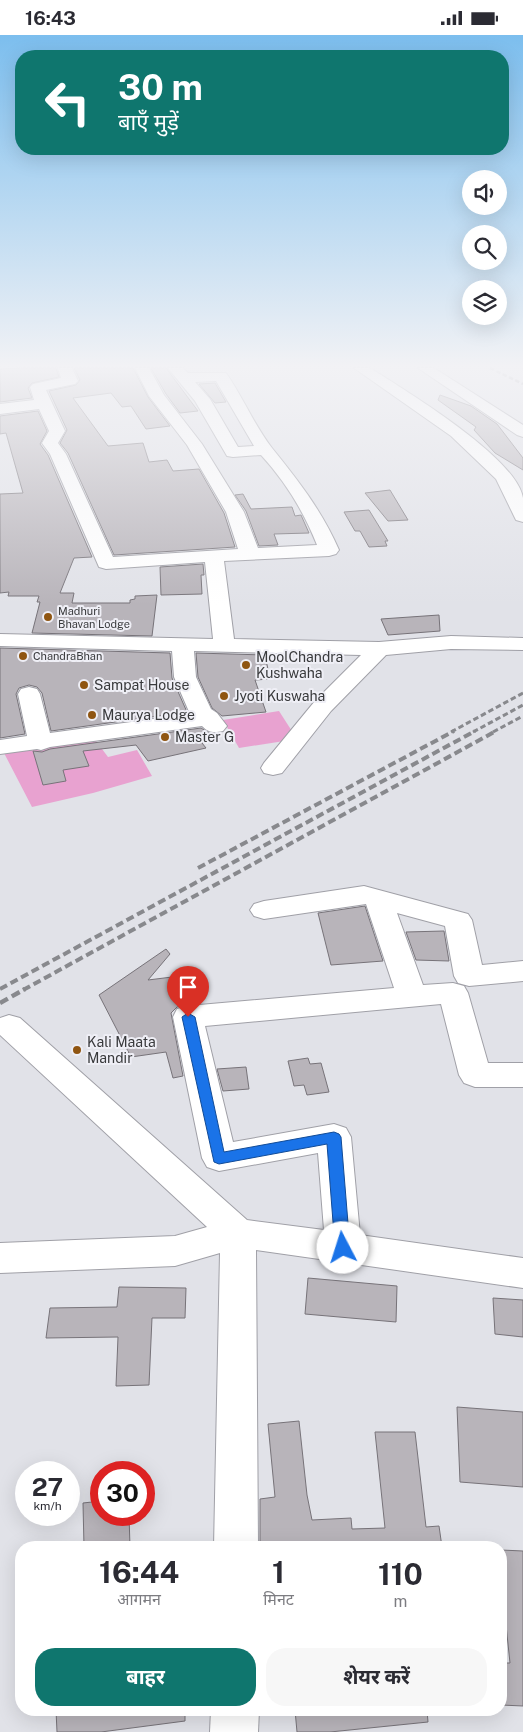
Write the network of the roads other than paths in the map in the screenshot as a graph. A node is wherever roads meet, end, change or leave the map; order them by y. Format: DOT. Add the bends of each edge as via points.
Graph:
graph roads {
  1 [pos="53,447"];
  2 [pos="195,447"];
  3 [pos="230,447"];
  4 [pos="263,447"];
  5 [pos="472,447"];
  6 [pos="265,450"];
  7 [pos="523,516"];
  8 [pos="248,554"];
  9 [pos="214,556"];
  10 [pos="0,640"];
  11 [pos="523,644"];
  12 [pos="183,645"];
  13 [pos="224,645"];
  14 [pos="379,649"];
  15 [pos="29,694"];
  16 [pos="41,743"];
  17 [pos="0,747"];
  18 [pos="273,768"];
  19 [pos="378,899"];
  20 [pos="264,910"];
  21 [pos="523,971"];
  22 [pos="412,997"];
  23 [pos="9,1026"];
  24 [pos="523,1075"];
  25 [pos="238,1233"];
  26 [pos="343,1248"];
  27 [pos="0,1258"];
  28 [pos="523,1273"];
  29 [pos="236,1541"];
  30 [pos="234,1716"];
  31 [pos="234,1732"];
  1 -- 9 [label="street" via="106,563"];
  2 -- 8 [label="street" via="235,512"];
  3 -- 6 [label="street" via="233,452"];
  4 -- 6 [label="street"];
  5 -- 7 [label="street" via="504,477"];
  6 -- 8 [label="street" via="280,464 322,530 329,550"];
  8 -- 9 [label="street"];
  9 -- 13 [label="street"];
  10 -- 12 [label="street"];
  11 -- 14 [label="street" via="412,644"];
  12 -- 13 [label="street"];
  12 -- 16 [label="street" via="185,677 201,712 212,722 101,732"];
  13 -- 14 [label="street"];
  14 -- 18 [label="street" via="323,706"];
  15 -- 16 [label="street"];
  16 -- 17 [label="street"];
  19 -- 20 [label="street" via="364,895"];
  19 -- 21 [label="street" via="458,920 469,976"];
  19 -- 22 [label="street"];
  22 -- 24 [label="street" via="453,993 475,1075"];
  22 -- 26 [label="street" via="188,1017 219,1158 334,1137"];
  23 -- 25 [label="street"];
  25 -- 26 [label="street"];
  25 -- 27 [label="street" via="175,1251"];
  25 -- 29 [label="street"];
  26 -- 28 [label="street"];
  30 -- 31 [label="street"];
}
